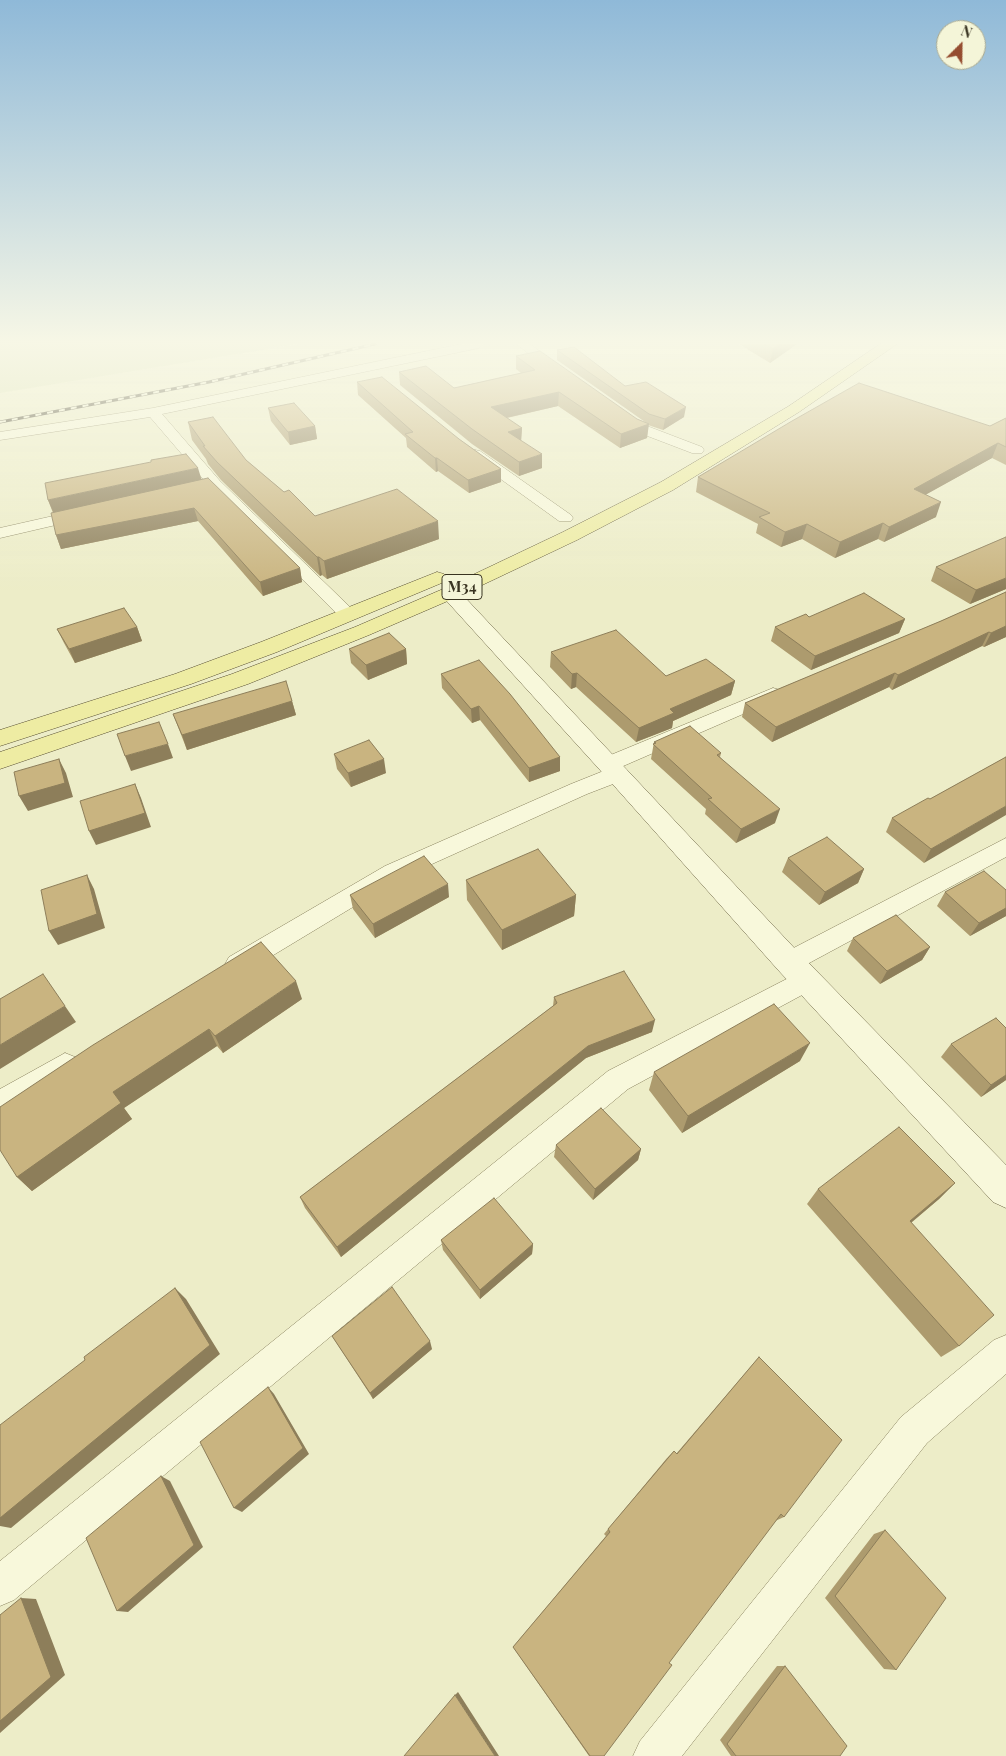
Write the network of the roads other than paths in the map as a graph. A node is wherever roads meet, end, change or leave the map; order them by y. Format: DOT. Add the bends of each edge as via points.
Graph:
graph roads {
  1 [pos="64,426"];
  2 [pos="165,426"];
  3 [pos="638,426"];
  4 [pos="736,426"];
  5 [pos="766,426"];
  6 [pos="0,436"];
  7 [pos="466,448"];
  8 [pos="697,450"];
  9 [pos="215,484"];
  10 [pos="196,489"];
  11 [pos="103,510"];
  12 [pos="565,518"];
  13 [pos="0,533"];
  14 [pos="528,536"];
  15 [pos="453,581"];
  16 [pos="348,615"];
  17 [pos="790,688"];
  18 [pos="0,738"];
  19 [pos="0,761"];
  20 [pos="614,769"];
  21 [pos="1006,847"];
  22 [pos="798,971"];
  23 [pos="222,973"];
  24 [pos="85,1054"];
  25 [pos="0,1104"];
  26 [pos="1006,1190"];
  27 [pos="1006,1352"];
  28 [pos="0,1586"];
  29 [pos="655,1756"];
  1 -- 6 [label="street"];
  2 -- 9 [label="street"];
  3 -- 8 [label="street"];
  4 -- 8 [label="main road"];
  5 -- 15 [label="main road, M34" via="667,486 570,536"];
  7 -- 12 [label="street"];
  8 -- 12 [label="main road"];
  9 -- 10 [label="street"];
  9 -- 16 [label="street"];
  11 -- 13 [label="street"];
  12 -- 14 [label="main road"];
  15 -- 16 [label="main road, M34"];
  15 -- 19 [label="main road, M34" via="362,631 240,679"];
  15 -- 20 [label="street"];
  16 -- 18 [label="main road, M34" via="183,679"];
  17 -- 20 [label="street"];
  20 -- 22 [label="street"];
  20 -- 23 [label="street" via="579,789 392,872"];
  21 -- 22 [label="street"];
  22 -- 26 [label="street"];
  22 -- 28 [label="street" via="618,1080"];
  24 -- 25 [label="street"];
  27 -- 29 [label="street" via="914,1430"];
}
